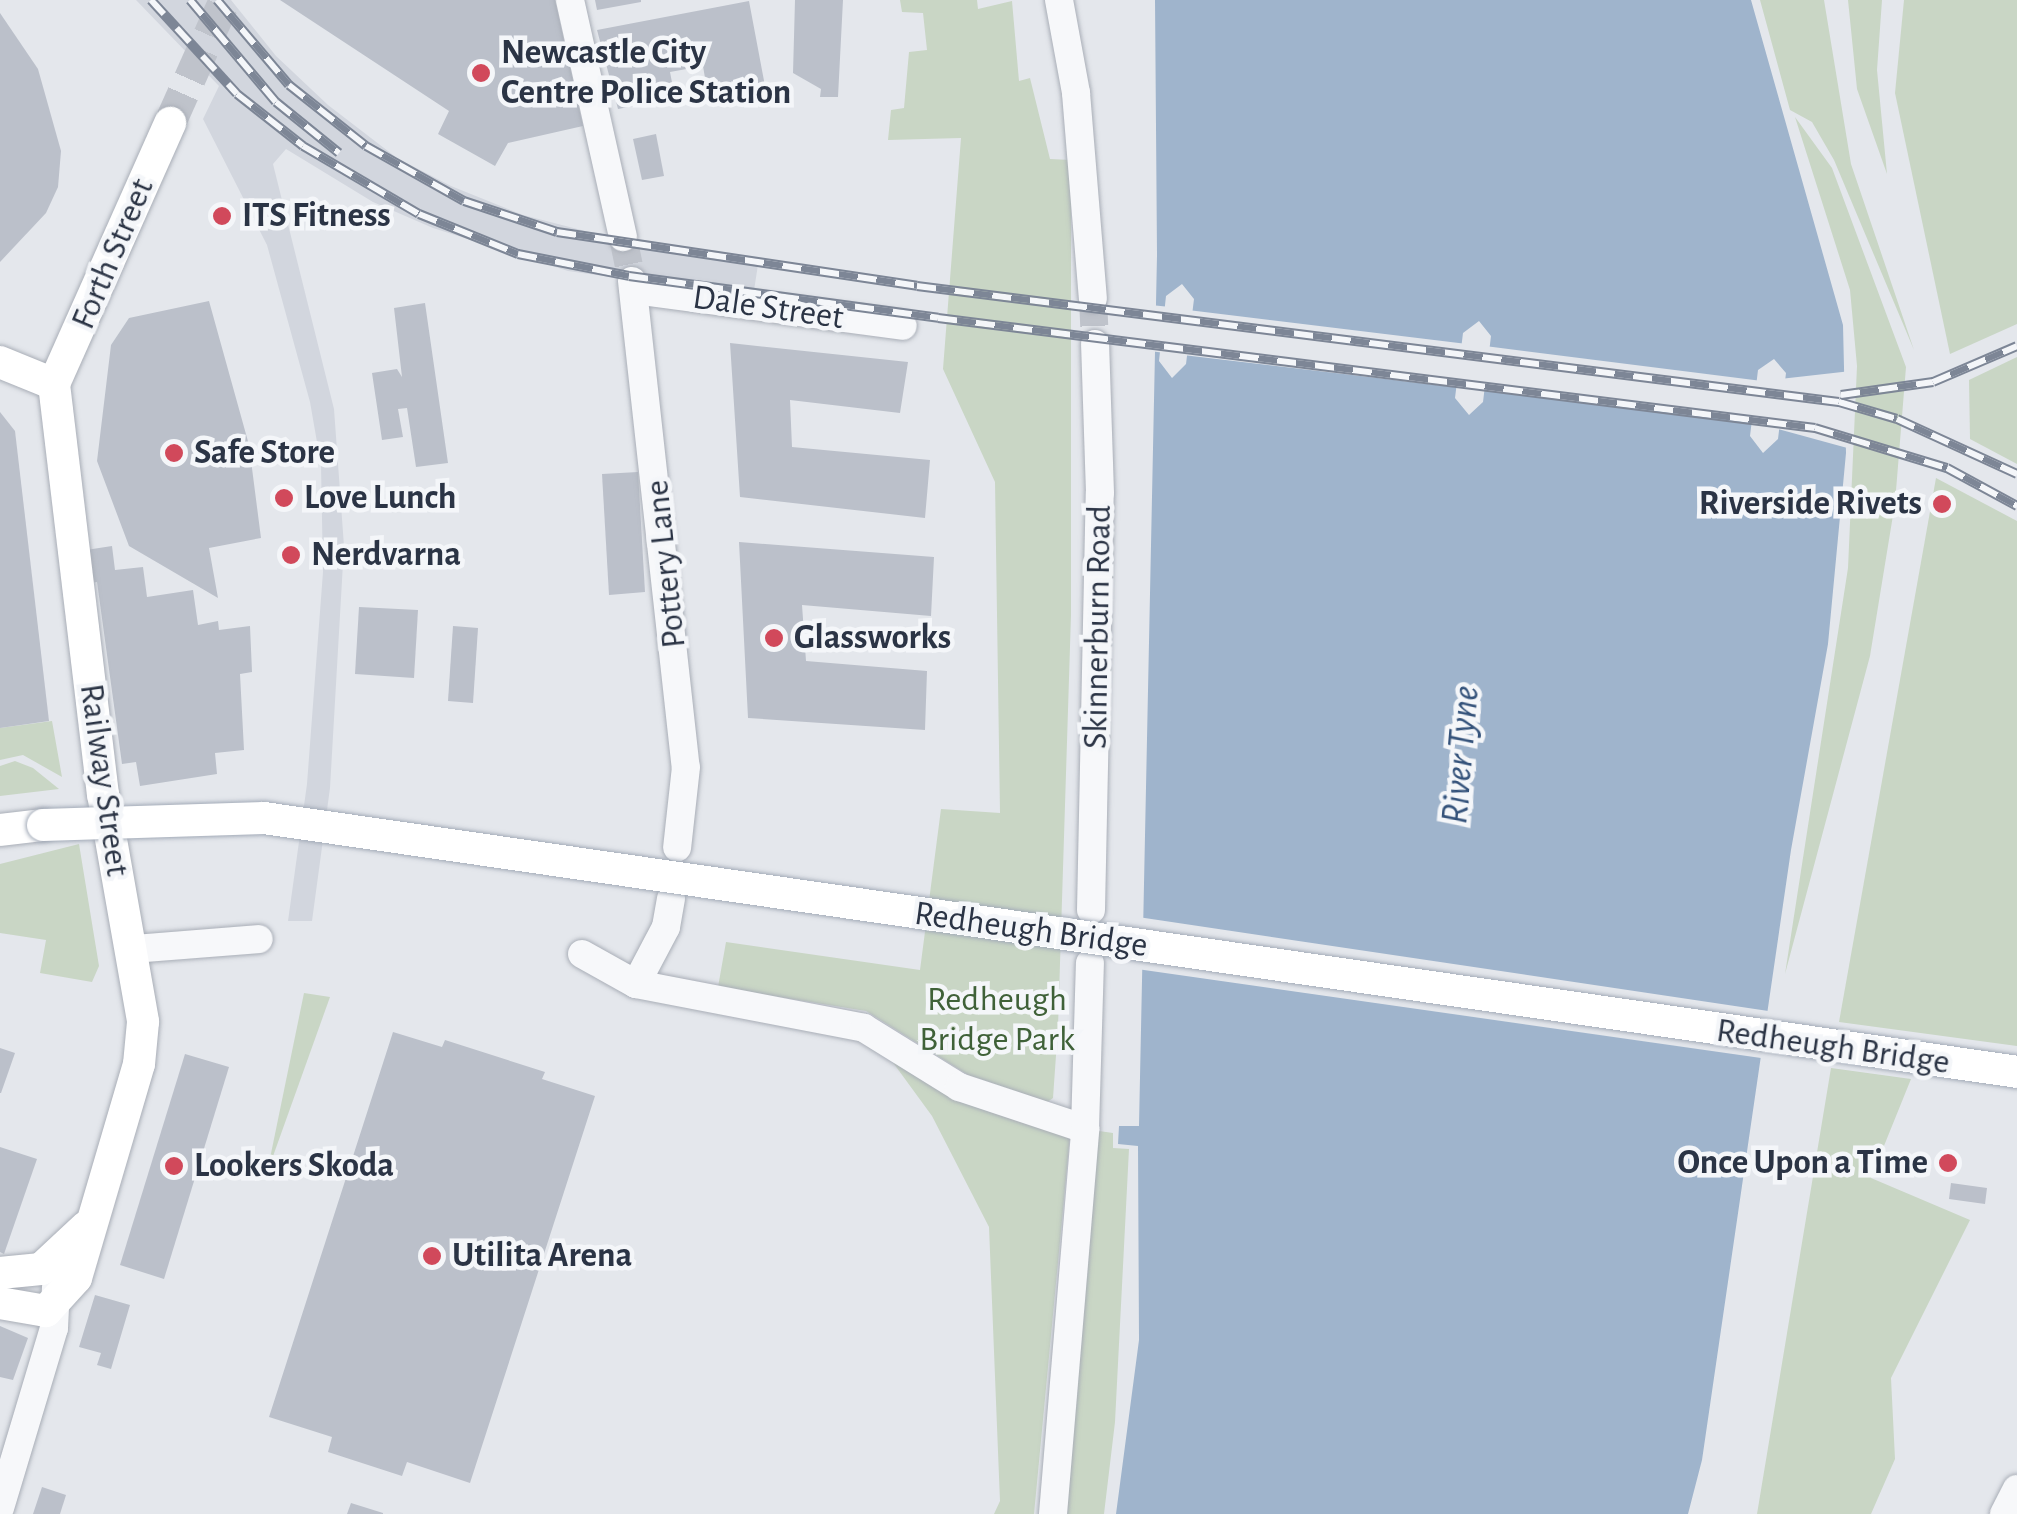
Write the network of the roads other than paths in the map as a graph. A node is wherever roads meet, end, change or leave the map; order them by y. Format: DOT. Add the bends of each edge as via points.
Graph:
graph roads {
  1 [pos="570,0"];
  2 [pos="1060,0"];
  3 [pos="170,123"];
  4 [pos="623,237"];
  5 [pos="633,286"];
  6 [pos="1093,298"];
  7 [pos="903,326"];
  8 [pos="1095,344"];
  9 [pos="0,362"];
  10 [pos="54,384"];
  11 [pos="0,830"];
  12 [pos="678,848"];
  13 [pos="671,898"];
  14 [pos="1091,910"];
  15 [pos="260,940"];
  16 [pos="133,950"];
  17 [pos="582,954"];
  18 [pos="1090,963"];
  19 [pos="636,984"];
  20 [pos="2017,1072"];
  21 [pos="1085,1129"];
  22 [pos="86,1226"];
  23 [pos="63,1252"];
  24 [pos="3,1284"];
  25 [pos="52,1308"];
  26 [pos="2017,1489"];
  27 [pos="0,1508"];
  28 [pos="1053,1514"];
  29 [pos="2004,1514"];
  1 -- 4 [label="street"];
  2 -- 6 [label="street" via="1076,94"];
  3 -- 10 [label="main road, Forth Street"];
  5 -- 7 [label="street, Dale Street"];
  5 -- 12 [label="street, Pottery Lane" via="686,767"];
  8 -- 14 [label="street, Skinnerburn Road" via="1100,493"];
  9 -- 10 [label="main road"];
  10 -- 16 [label="main road, Railway Street" via="103,794"];
  11 -- 20 [label="main road, Redheugh Bridge, bridge" via="264,818"];
  13 -- 19 [label="street" via="666,927"];
  15 -- 16 [label="street"];
  16 -- 22 [label="main road, Railway Street" via="142,1022 139,1064"];
  17 -- 19 [label="street"];
  18 -- 21 [label="street"];
  19 -- 21 [label="street" via="864,1028 959,1086"];
  21 -- 28 [label="street"];
  22 -- 23 [label="main road, Railway Street"];
  22 -- 25 [label="main road, Railway Street" via="76,1278"];
  23 -- 24 [label="main road"];
  23 -- 25 [label="street, Railway Street"];
  24 -- 25 [label="main road" via="38,1312"];
  25 -- 27 [label="street, Railway Street" via="50,1343"];
  26 -- 29 [label="street"];
}
